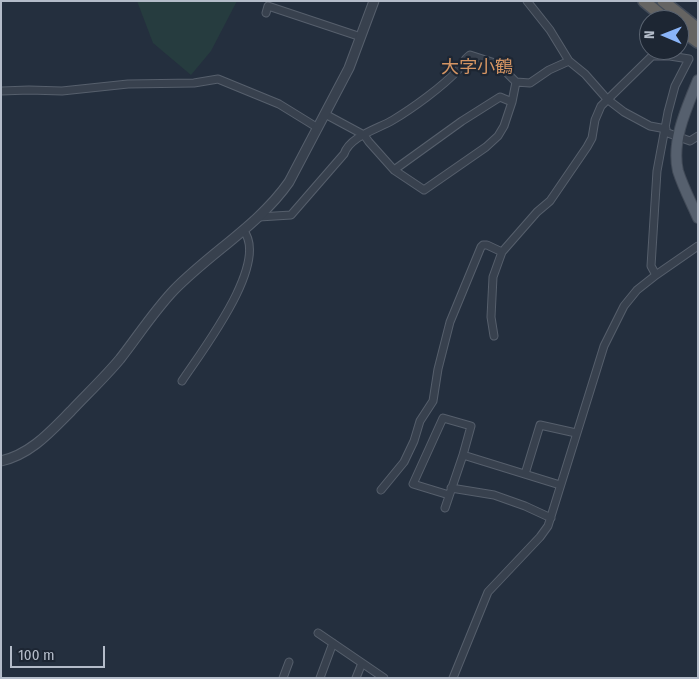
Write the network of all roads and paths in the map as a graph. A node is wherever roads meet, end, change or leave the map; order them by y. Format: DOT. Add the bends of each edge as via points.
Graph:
graph roads {
  1 [pos="374,1"];
  2 [pos="527,1"];
  3 [pos="644,1"];
  4 [pos="663,1"];
  5 [pos="654,10"];
  6 [pos="266,13"];
  7 [pos="698,29"];
  8 [pos="361,37"];
  9 [pos="648,60"];
  10 [pos="688,60"];
  11 [pos="569,61"];
  12 [pos="698,80"];
  13 [pos="516,82"];
  14 [pos="1,91"];
  15 [pos="607,98"];
  16 [pos="512,102"];
  17 [pos="325,114"];
  18 [pos="318,128"];
  19 [pos="665,131"];
  20 [pos="364,135"];
  21 [pos="698,136"];
  22 [pos="679,138"];
  23 [pos="394,170"];
  24 [pos="259,218"];
  25 [pos="698,218"];
  26 [pos="243,230"];
  27 [pos="698,246"];
  28 [pos="502,252"];
  29 [pos="656,274"];
  30 [pos="494,336"];
  31 [pos="182,381"];
  32 [pos="576,433"];
  33 [pos="463,455"];
  34 [pos="1,461"];
  35 [pos="525,474"];
  36 [pos="560,484"];
  37 [pos="381,490"];
  38 [pos="450,492"];
  39 [pos="445,508"];
  40 [pos="551,518"];
  41 [pos="318,633"];
  42 [pos="333,642"];
  43 [pos="289,662"];
  44 [pos="362,663"];
  45 [pos="283,678"];
  46 [pos="320,678"];
  47 [pos="356,678"];
  48 [pos="384,678"];
  49 [pos="453,678"];
  1 -- 8 [label="street"];
  2 -- 11 [label="street"];
  3 -- 5 [label="highway"];
  4 -- 7 [label="highway"];
  6 -- 8 [label="street" via="268,6"];
  8 -- 17 [label="street"];
  9 -- 15 [label="street"];
  10 -- 19 [label="street" via="675,86"];
  11 -- 13 [label="street" via="530,83"];
  11 -- 15 [label="street"];
  12 -- 22 [label="main road"];
  13 -- 16 [label="street"];
  13 -- 20 [label="street" via="498,64 470,55 458,70 418,103"];
  14 -- 18 [label="street" via="62,92 128,84 218,80 279,104"];
  15 -- 19 [label="street" via="624,112"];
  15 -- 28 [label="street" via="598,112 589,142 550,201"];
  16 -- 23 [label="street" via="500,97"];
  16 -- 23 [label="street" via="498,136 424,190"];
  17 -- 18 [label="street"];
  17 -- 20 [label="street"];
  18 -- 24 [label="street" via="290,182"];
  19 -- 22 [label="street"];
  19 -- 29 [label="street" via="656,187 651,266"];
  20 -- 23 [label="street"];
  20 -- 24 [label="street" via="346,147 344,154 290,214"];
  21 -- 22 [label="street" via="690,141"];
  22 -- 25 [label="main road" via="679,172"];
  24 -- 26 [label="street"];
  26 -- 31 [label="street" via="248,235 249,246 245,278 223,320"];
  26 -- 34 [label="street" via="174,291 115,365 43,439 20,454"];
  27 -- 29 [label="street"];
  28 -- 30 [label="street" via="492,277"];
  28 -- 37 [label="street" via="487,245 481,247 450,322 433,401 420,421 404,462"];
  29 -- 32 [label="street" via="629,298 614,325"];
  32 -- 35 [label="street" via="540,425"];
  32 -- 36 [label="street"];
  33 -- 35 [label="street"];
  33 -- 38 [label="street"];
  33 -- 38 [label="street" via="471,426 443,418 413,484"];
  35 -- 36 [label="street"];
  36 -- 40 [label="street"];
  38 -- 39 [label="street"];
  38 -- 40 [label="street" via="494,495"];
  40 -- 49 [label="street" via="540,537 488,592"];
  41 -- 42 [label="street"];
  42 -- 44 [label="street"];
  42 -- 46 [label="street"];
  43 -- 45 [label="street"];
  44 -- 47 [label="street"];
  44 -- 48 [label="street"];
}
